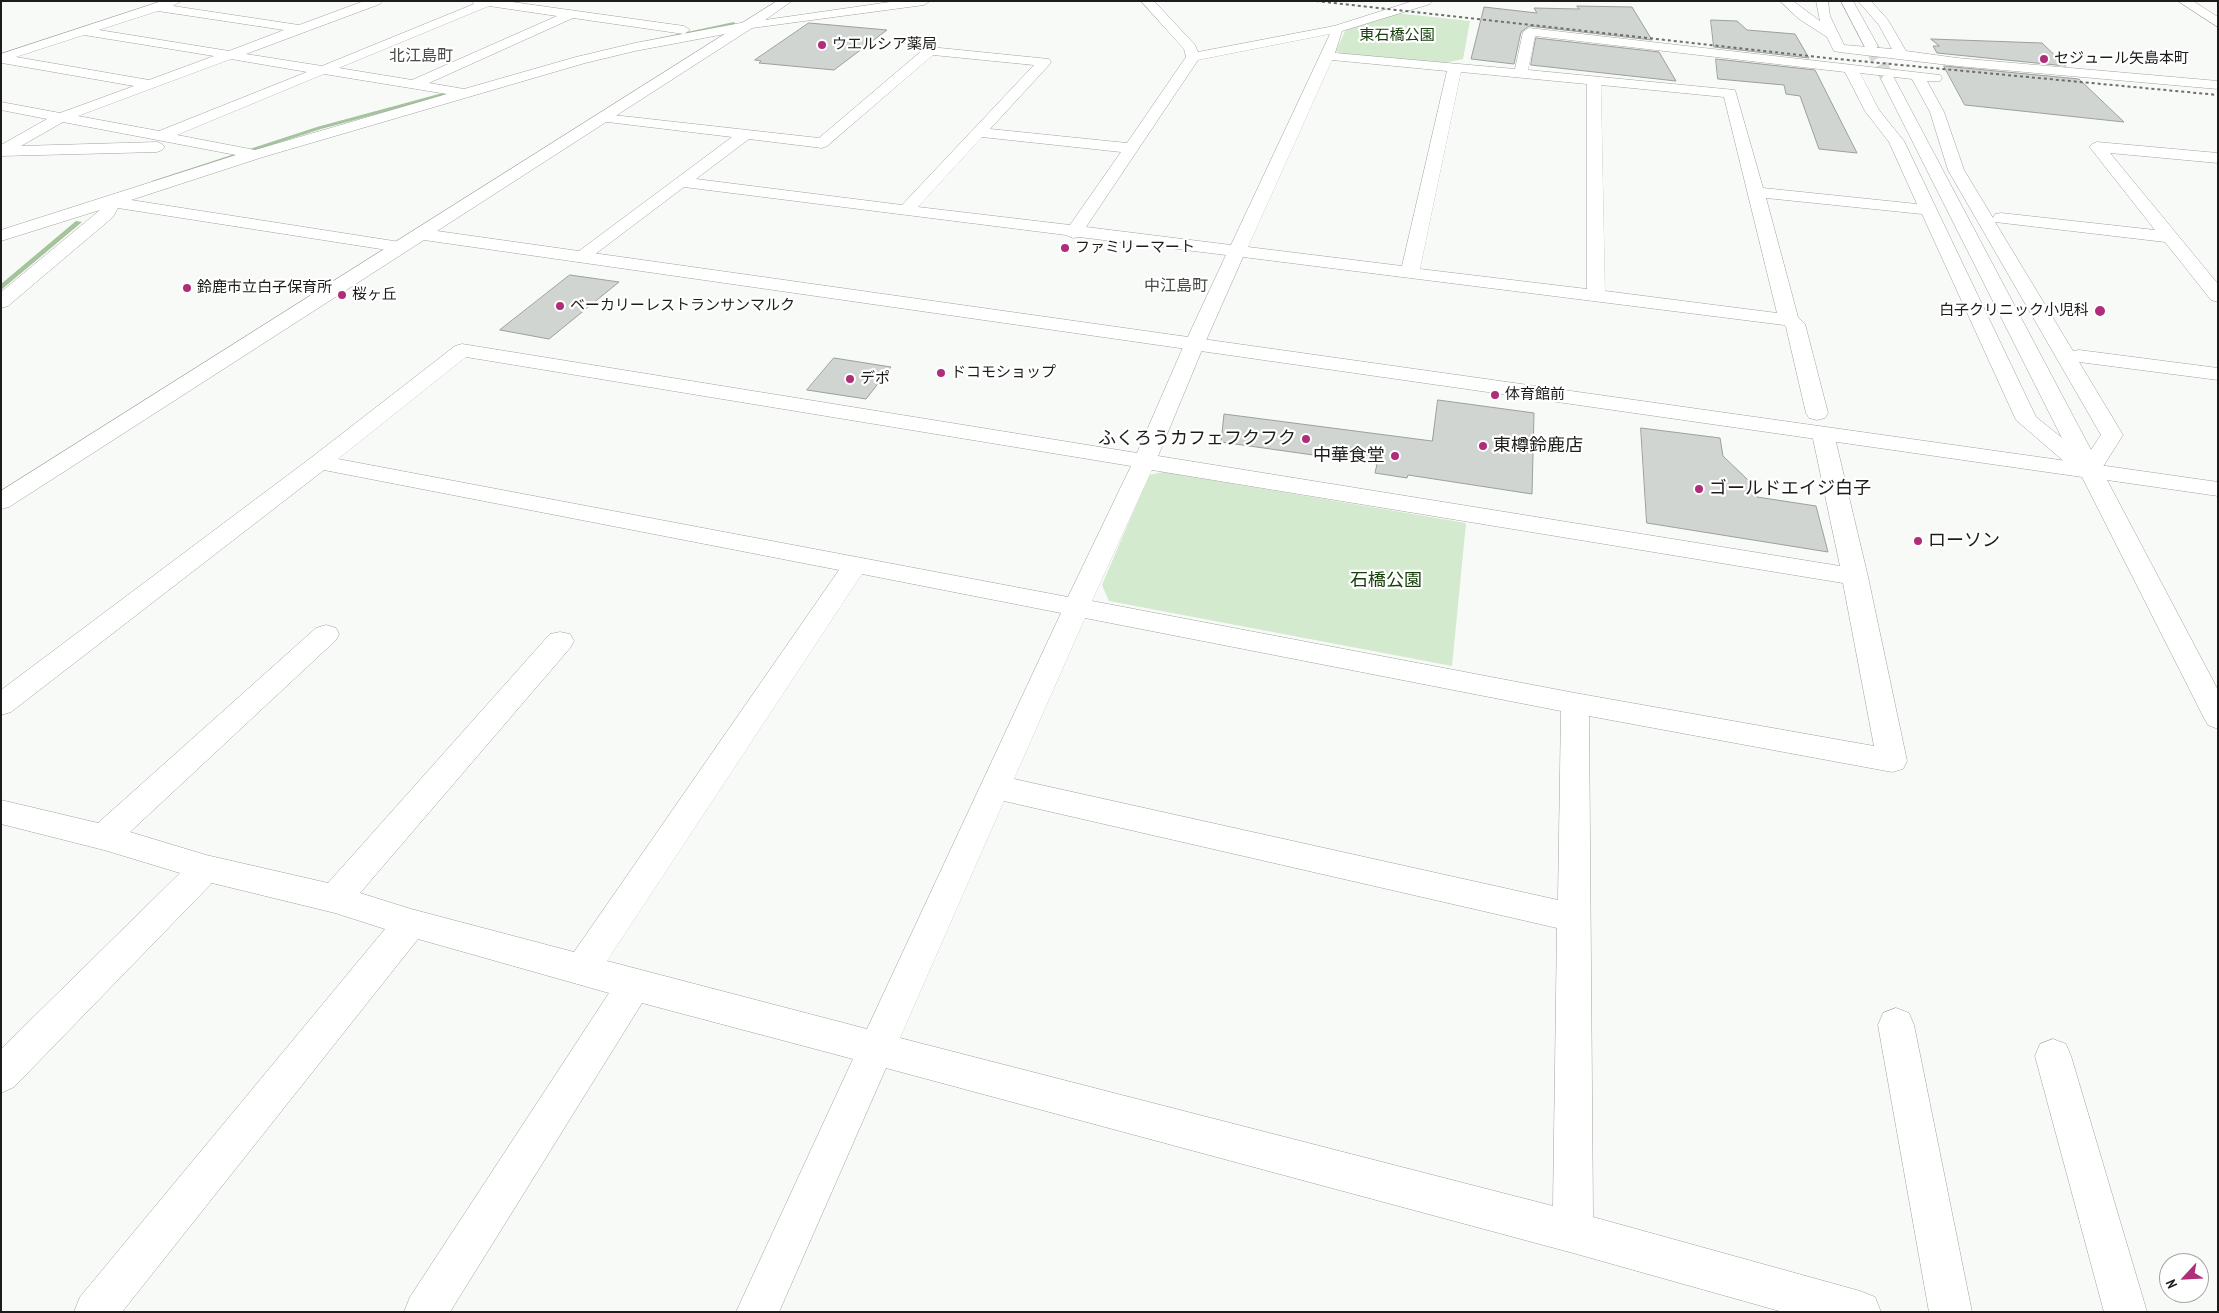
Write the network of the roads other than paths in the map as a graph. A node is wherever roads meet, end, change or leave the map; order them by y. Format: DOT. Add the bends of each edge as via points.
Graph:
graph roads {
  1 [pos="175,1"];
  2 [pos="336,1"];
  3 [pos="786,1"];
  4 [pos="924,1"];
  5 [pos="1146,1"];
  6 [pos="1426,1"];
  7 [pos="1786,1"];
  8 [pos="1822,1"];
  9 [pos="1847,1"];
  10 [pos="1864,1"];
  11 [pos="2185,1"];
  12 [pos="486,2"];
  13 [pos="370,3"];
  14 [pos="594,4"];
  15 [pos="2213,4"];
  16 [pos="158,7"];
  17 [pos="572,14"];
  18 [pos="2218,23"];
  19 [pos="746,26"];
  20 [pos="301,29"];
  21 [pos="1336,29"];
  22 [pos="82,31"];
  23 [pos="694,33"];
  24 [pos="1833,35"];
  25 [pos="1871,46"];
  26 [pos="1901,54"];
  27 [pos="231,55"];
  28 [pos="1327,56"];
  29 [pos="1193,57"];
  30 [pos="1,58"];
  31 [pos="1455,67"];
  32 [pos="1850,68"];
  33 [pos="322,70"];
  34 [pos="1521,73"];
  35 [pos="1917,76"];
  36 [pos="1888,79"];
  37 [pos="1594,80"];
  38 [pos="1953,80"];
  39 [pos="151,85"];
  40 [pos="413,85"];
  41 [pos="2218,85"];
  42 [pos="466,93"];
  43 [pos="1,106"];
  44 [pos="62,117"];
  45 [pos="604,118"];
  46 [pos="978,132"];
  47 [pos="746,134"];
  48 [pos="161,136"];
  49 [pos="208,145"];
  50 [pos="1130,148"];
  51 [pos="1,151"];
  52 [pos="249,153"];
  53 [pos="2218,158"];
  54 [pos="680,182"];
  55 [pos="1757,192"];
  56 [pos="113,202"];
  57 [pos="906,210"];
  58 [pos="1928,210"];
  59 [pos="2001,218"];
  60 [pos="1,229"];
  61 [pos="20,230"];
  62 [pos="1073,233"];
  63 [pos="421,234"];
  64 [pos="1,236"];
  65 [pos="2171,237"];
  66 [pos="400,247"];
  67 [pos="1237,252"];
  68 [pos="580,257"];
  69 [pos="1410,273"];
  70 [pos="1596,296"];
  71 [pos="2218,296"];
  72 [pos="1,302"];
  73 [pos="1789,320"];
  74 [pos="1194,345"];
  75 [pos="2079,356"];
  76 [pos="2218,374"];
  77 [pos="1820,423"];
  78 [pos="1145,461"];
  79 [pos="320,462"];
  80 [pos="2089,471"];
  81 [pos="2218,489"];
  82 [pos="1,502"];
  83 [pos="856,564"];
  84 [pos="1855,576"];
  85 [pos="1077,606"];
  86 [pos="326,634"];
  87 [pos="560,641"];
  88 [pos="1575,703"];
  89 [pos="1,705"];
  90 [pos="2218,718"];
  91 [pos="995,787"];
  92 [pos="7,820"];
  93 [pos="104,837"];
  94 [pos="206,868"];
  95 [pos="335,898"];
  96 [pos="1574,918"];
  97 [pos="411,923"];
  98 [pos="582,969"];
  99 [pos="634,985"];
  100 [pos="1896,1025"];
  101 [pos="877,1048"];
  102 [pos="2053,1056"];
  103 [pos="1,1075"];
  104 [pos="1574,1232"];
  105 [pos="95,1312"];
  106 [pos="425,1312"];
  107 [pos="757,1312"];
  108 [pos="1860,1312"];
  109 [pos="1951,1312"];
  110 [pos="2126,1312"];
  1 -- 16 [label="street"];
  2 -- 13 [label="street"];
  3 -- 19 [label="street"];
  4 -- 19 [label="street"];
  5 -- 29 [label="street" via="1190,48"];
  6 -- 21 [label="street"];
  7 -- 24 [label="street"];
  8 -- 24 [label="street" via="1824,16"];
  9 -- 25 [label="street"];
  10 -- 26 [label="street" via="1884,23"];
  11 -- 15 [label="street"];
  11 -- 18 [label="street"];
  12 -- 17 [label="street"];
  12 -- 33 [label="street"];
  13 -- 20 [label="street"];
  14 -- 17 [label="street"];
  16 -- 20 [label="street"];
  16 -- 22 [label="street"];
  17 -- 23 [label="street"];
  17 -- 40 [label="street"];
  19 -- 23 [label="street"];
  19 -- 45 [label="street"];
  20 -- 27 [label="street"];
  21 -- 28 [label="street"];
  21 -- 29 [label="street"];
  22 -- 27 [label="street"];
  22 -- 30 [label="street"];
  23 -- 42 [label="street" via="581,60"];
  24 -- 26 [label="street" via="1839,48"];
  26 -- 41 [label="street" via="1957,62"];
  27 -- 33 [label="street"];
  27 -- 39 [label="street"];
  28 -- 31 [label="street"];
  28 -- 67 [label="street"];
  29 -- 50 [label="street"];
  30 -- 39 [label="street"];
  31 -- 34 [label="street"];
  31 -- 69 [label="street"];
  32 -- 34 [label="street" via="1528,32"];
  32 -- 35 [label="street"];
  32 -- 58 [label="street" via="1872,111 1896,142"];
  33 -- 40 [label="street"];
  33 -- 48 [label="street"];
  34 -- 37 [label="street"];
  35 -- 38 [label="street"];
  35 -- 80 [label="street" via="1937,112 1956,170 2112,435"];
  36 -- 80 [label="street"];
  37 -- 55 [label="street" via="1730,93"];
  37 -- 70 [label="street"];
  39 -- 44 [label="street"];
  40 -- 42 [label="street"];
  42 -- 52 [label="street"];
  43 -- 44 [label="street"];
  44 -- 48 [label="street"];
  44 -- 51 [label="street"];
  45 -- 47 [label="street"];
  45 -- 63 [label="street"];
  46 -- 47 [label="street" via="1044,62 930,51 822,142"];
  46 -- 50 [label="street"];
  46 -- 57 [label="street"];
  47 -- 54 [label="street"];
  48 -- 49 [label="street"];
  49 -- 51 [label="street"];
  49 -- 52 [label="street"];
  50 -- 62 [label="street"];
  52 -- 56 [label="street"];
  53 -- 65 [label="street" via="2096,147"];
  54 -- 57 [label="street"];
  54 -- 68 [label="street"];
  55 -- 58 [label="street"];
  55 -- 73 [label="street"];
  56 -- 61 [label="street"];
  56 -- 66 [label="street"];
  56 -- 72 [label="street" via="107,213"];
  57 -- 62 [label="street"];
  58 -- 80 [label="street" via="2027,420"];
  59 -- 65 [label="street"];
  60 -- 61 [label="street"];
  61 -- 64 [label="street"];
  62 -- 67 [label="street"];
  63 -- 66 [label="street"];
  63 -- 68 [label="street"];
  65 -- 71 [label="street"];
  66 -- 82 [label="street"];
  67 -- 69 [label="street"];
  67 -- 74 [label="street"];
  68 -- 74 [label="street"];
  69 -- 70 [label="street"];
  70 -- 73 [label="street"];
  73 -- 77 [label="street" via="1795,324"];
  74 -- 77 [label="street"];
  74 -- 78 [label="street"];
  75 -- 76 [label="street"];
  77 -- 80 [label="street"];
  77 -- 84 [label="street"];
  78 -- 79 [label="street" via="462,350"];
  78 -- 84 [label="street"];
  78 -- 85 [label="street"];
  79 -- 83 [label="street"];
  79 -- 89 [label="street"];
  80 -- 81 [label="street"];
  80 -- 90 [label="street"];
  83 -- 85 [label="street"];
  83 -- 98 [label="street"];
  84 -- 88 [label="street" via="1892,761"];
  85 -- 88 [label="street"];
  85 -- 91 [label="street"];
  86 -- 93 [label="street"];
  87 -- 95 [label="street"];
  88 -- 96 [label="street"];
  91 -- 96 [label="street"];
  91 -- 101 [label="street"];
  92 -- 93 [label="street"];
  93 -- 94 [label="street"];
  94 -- 95 [label="street"];
  94 -- 103 [label="street"];
  95 -- 97 [label="street"];
  96 -- 104 [label="street"];
  97 -- 98 [label="street"];
  97 -- 105 [label="street"];
  98 -- 99 [label="street"];
  99 -- 101 [label="street"];
  99 -- 106 [label="street"];
  100 -- 109 [label="street"];
  101 -- 104 [label="street"];
  101 -- 107 [label="street"];
  102 -- 110 [label="street"];
  104 -- 108 [label="street"];
}
